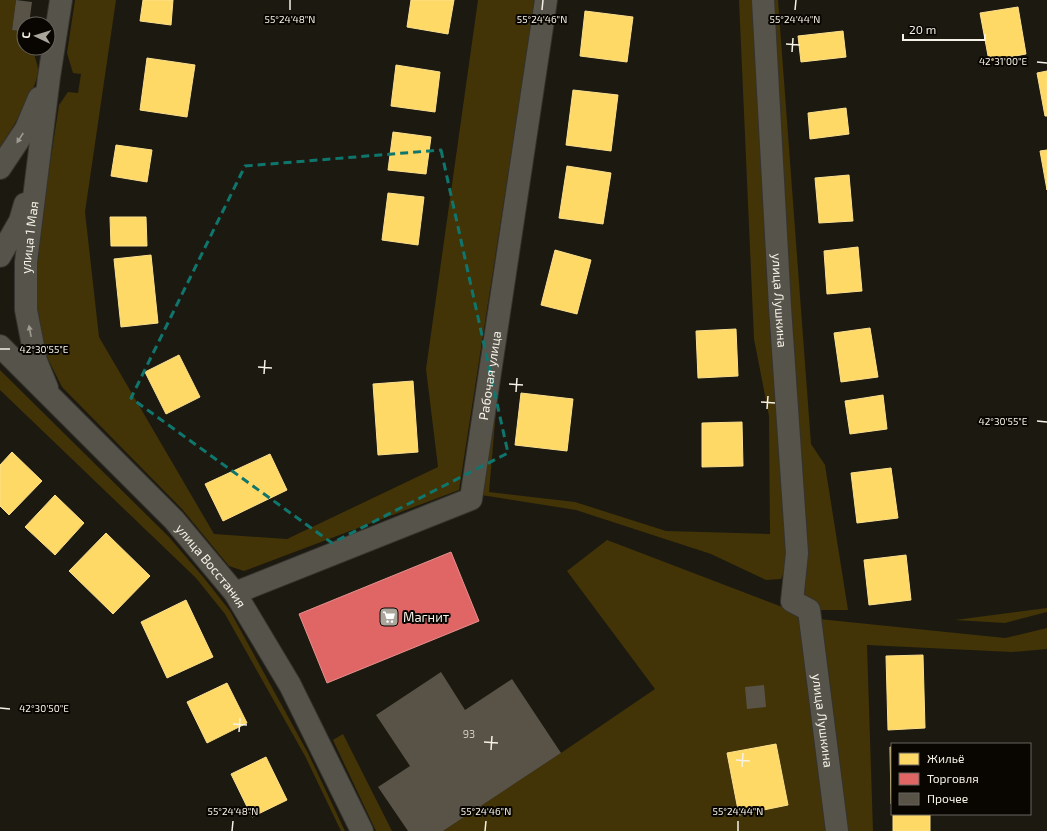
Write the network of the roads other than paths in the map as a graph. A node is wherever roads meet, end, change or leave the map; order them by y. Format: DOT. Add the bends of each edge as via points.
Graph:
graph roads {
  1 [pos="61,0"];
  2 [pos="546,0"];
  3 [pos="763,0"];
  4 [pos="49,77"];
  5 [pos="39,157"];
  6 [pos="0,168"];
  7 [pos="0,256"];
  8 [pos="1,347"];
  9 [pos="49,395"];
  10 [pos="235,593"];
  11 [pos="362,831"];
  12 [pos="838,831"];
  1 -- 4 [label="street, улица 1 Мая"];
  2 -- 10 [label="street, Рабочая улица" via="471,499"];
  3 -- 12 [label="street, улица Лушкина" via="801,606"];
  4 -- 5 [label="street, улица 1 Мая"];
  4 -- 6 [label="street, улица 1 Мая, one-way" via="26,129"];
  5 -- 7 [label="street" via="20,221"];
  9 -- 5 [label="street, улица 1 Мая, one-way" via="36,361 26,310 26,262"];
  8 -- 9 [label="street, улица Восстания"];
  9 -- 10 [label="street, улица Восстания" via="174,520"];
  10 -- 11 [label="street, улица Восстания" via="290,685"];
}
